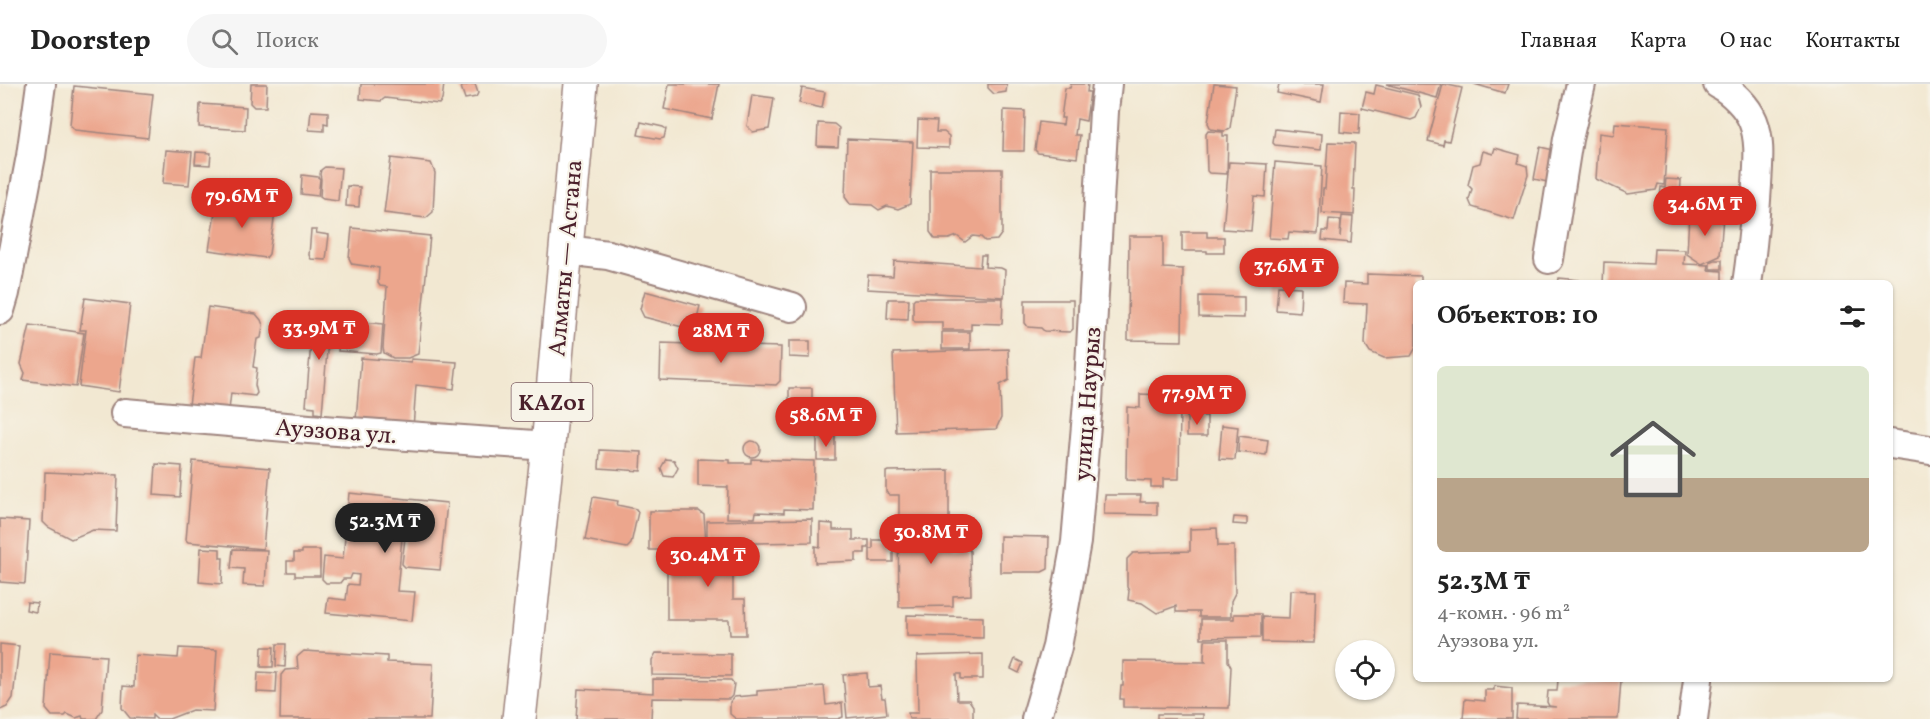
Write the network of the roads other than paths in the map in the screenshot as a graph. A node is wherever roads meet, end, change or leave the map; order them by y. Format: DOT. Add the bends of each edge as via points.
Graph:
graph roads {
  1 [pos="41,84"];
  2 [pos="581,84"];
  3 [pos="1107,84"];
  4 [pos="1581,84"];
  5 [pos="1718,84"];
  6 [pos="565,250"];
  7 [pos="1549,259"];
  8 [pos="1748,280"];
  9 [pos="792,308"];
  10 [pos="0,310"];
  11 [pos="126,413"];
  12 [pos="1893,444"];
  13 [pos="548,446"];
  14 [pos="1930,450"];
  15 [pos="1698,682"];
  16 [pos="519,719"];
  17 [pos="1036,719"];
  18 [pos="1693,719"];
  1 -- 10 [label="street" via="31,156"];
  2 -- 6 [label="highway, Алматы — Астана / KАZ01"];
  3 -- 17 [label="street, улица Наурыз" via="1076,542 1057,647"];
  4 -- 7 [label="street"];
  5 -- 8 [label="street" via="1728,89 1752,118 1758,136 1755,223"];
  6 -- 9 [label="street" via="608,255"];
  6 -- 13 [label="highway, Алматы — Астана / KАZ01"];
  11 -- 13 [label="street, Ауэзова ул."];
  12 -- 14 [label="street"];
  13 -- 16 [label="highway, Алматы — Астана / KАZ01"];
  15 -- 18 [label="street"];
}
